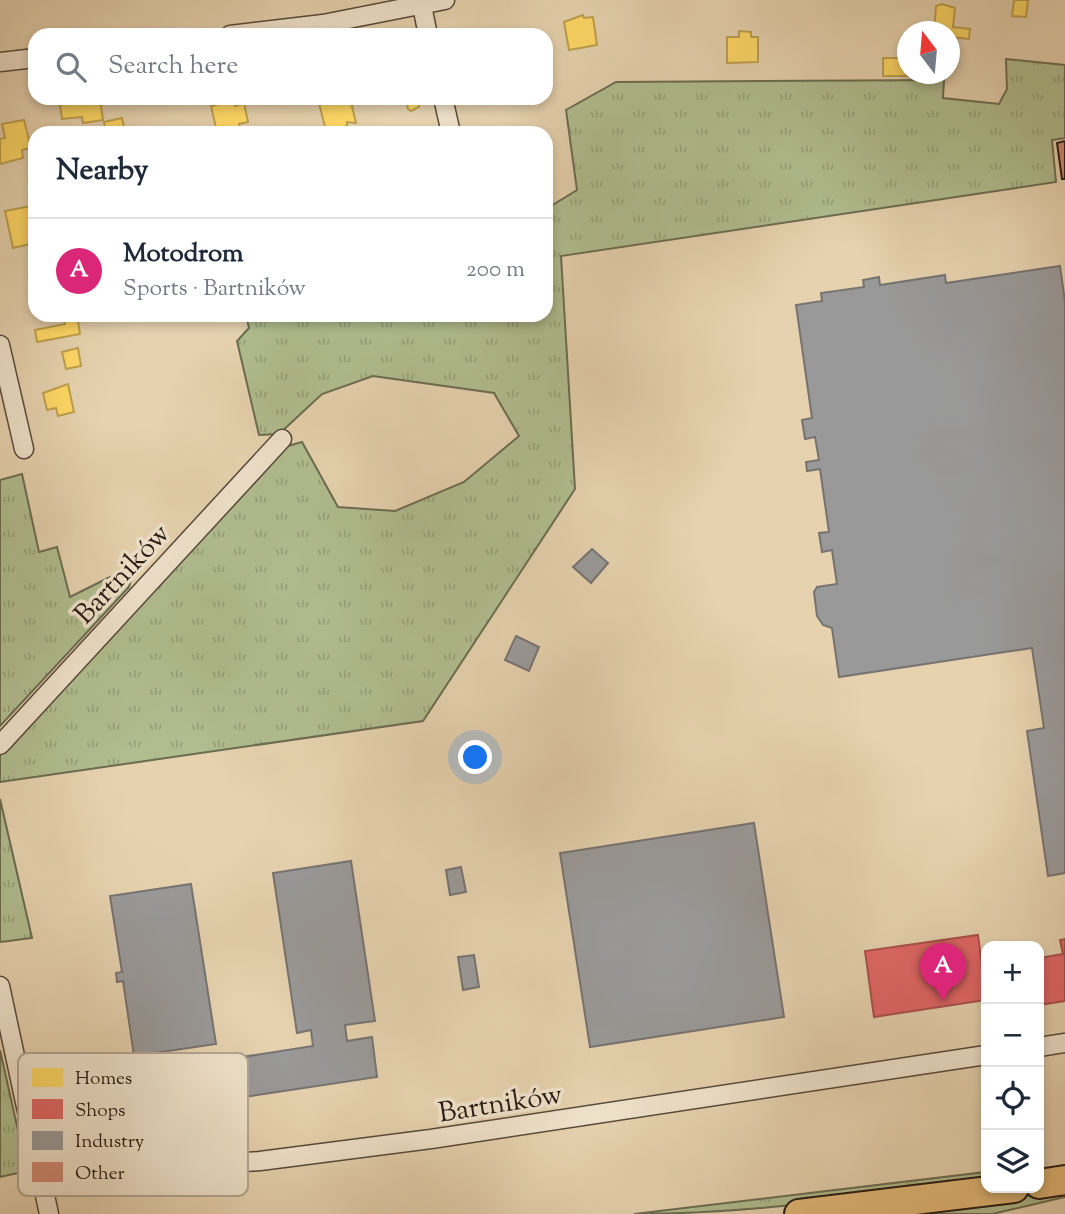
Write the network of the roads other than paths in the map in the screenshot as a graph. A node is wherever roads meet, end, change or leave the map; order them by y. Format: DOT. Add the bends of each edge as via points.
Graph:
graph roads {
  1 [pos="445,0"];
  2 [pos="422,6"];
  3 [pos="289,28"];
  4 [pos="427,28"];
  5 [pos="28,59"];
  6 [pos="0,62"];
  7 [pos="445,105"];
  8 [pos="449,126"];
  9 [pos="0,345"];
  10 [pos="282,439"];
  11 [pos="24,449"];
  12 [pos="0,745"];
  13 [pos="0,986"];
  14 [pos="1065,1043"];
  15 [pos="1044,1046"];
  16 [pos="981,1056"];
  17 [pos="18,1069"];
  18 [pos="248,1162"];
  19 [pos="1065,1180"];
  20 [pos="1044,1183"];
  21 [pos="981,1192"];
  22 [pos="45,1196"];
  23 [pos="49,1214"];
  24 [pos="800,1214"];
  1 -- 2 [label="street"];
  2 -- 3 [label="street"];
  2 -- 4 [label="street"];
  5 -- 6 [label="street"];
  7 -- 8 [label="street"];
  9 -- 11 [label="street"];
  10 -- 12 [label="street, Bartników"];
  13 -- 17 [label="street"];
  14 -- 15 [label="street"];
  16 -- 18 [label="street, Bartników" via="431,1139"];
  19 -- 20 [label="main road"];
  21 -- 24 [label="main road"];
  22 -- 23 [label="street"];
}
